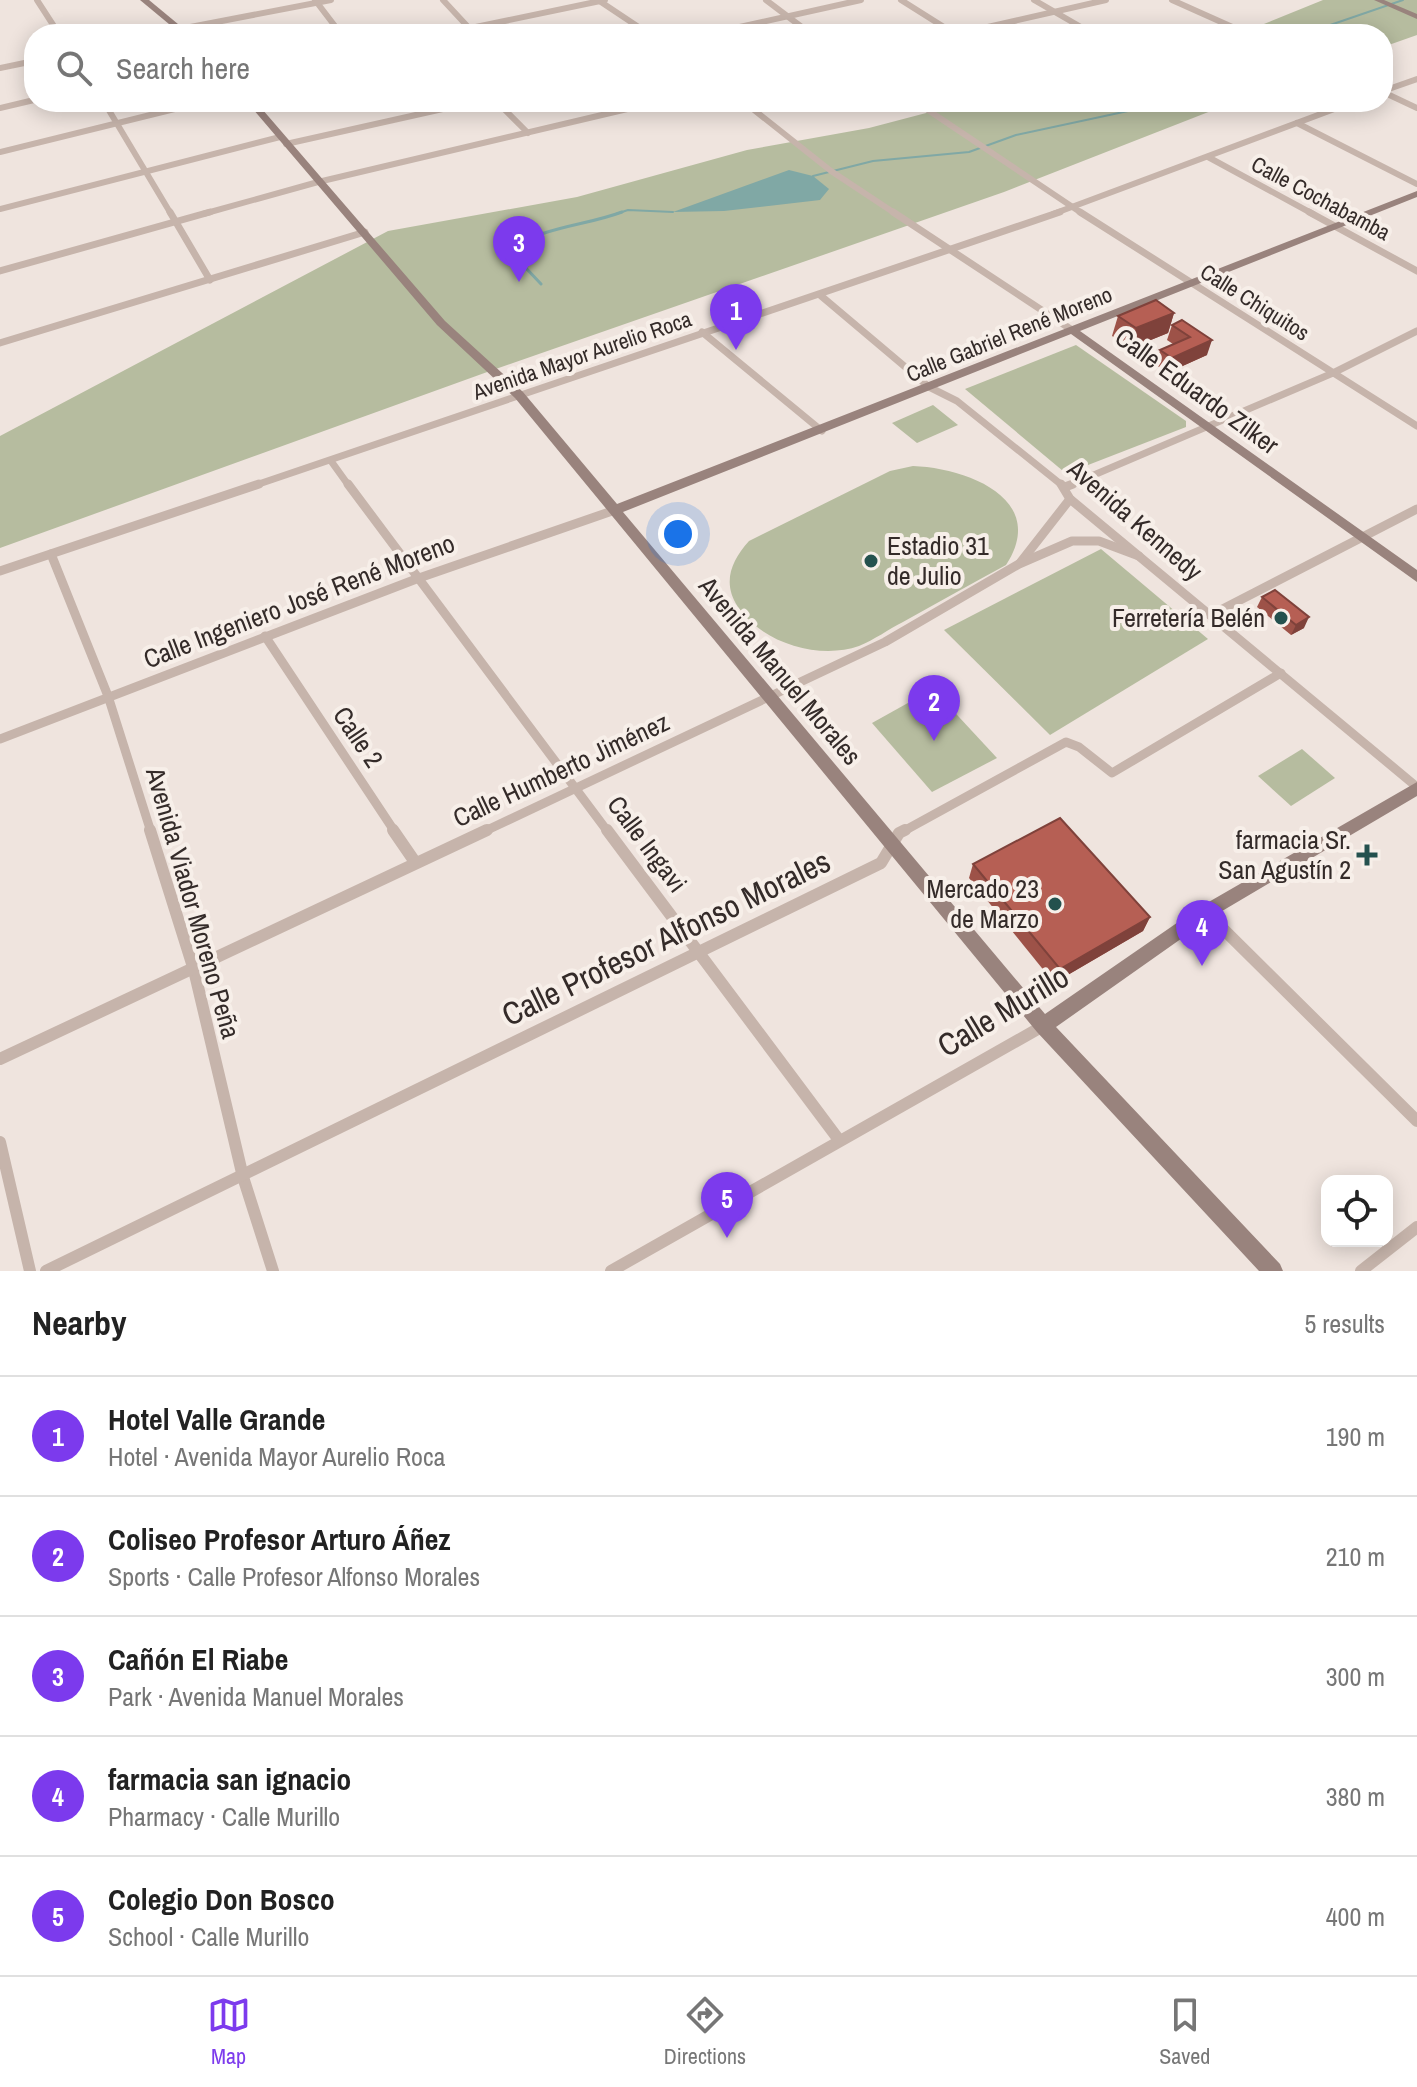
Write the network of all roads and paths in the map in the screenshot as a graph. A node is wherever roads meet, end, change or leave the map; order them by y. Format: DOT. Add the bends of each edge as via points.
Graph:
graph roads {
  1 [pos="37,0"];
  2 [pos="146,0"];
  3 [pos="331,0"];
  4 [pos="443,0"];
  5 [pos="601,0"];
  6 [pos="766,0"];
  7 [pos="861,0"];
  8 [pos="901,0"];
  9 [pos="1034,0"];
  10 [pos="1106,0"];
  11 [pos="1172,0"];
  12 [pos="316,1"];
  13 [pos="1385,1"];
  14 [pos="1054,12"];
  15 [pos="1417,15"];
  16 [pos="786,16"];
  17 [pos="53,24"];
  18 [pos="175,24"];
  19 [pos="214,24"];
  20 [pos="333,24"];
  21 [pos="465,24"];
  22 [pos="488,24"];
  23 [pos="635,24"];
  24 [pos="751,24"];
  25 [pos="797,24"];
  26 [pos="940,24"];
  27 [pos="1001,24"];
  28 [pos="1075,24"];
  29 [pos="1226,24"];
  30 [pos="24,63"];
  31 [pos="0,68"];
  32 [pos="1417,79"];
  33 [pos="1393,87"];
  34 [pos="1393,96"];
  35 [pos="24,102"];
  36 [pos="0,108"];
  37 [pos="1417,108"];
  38 [pos="111,112"];
  39 [pos="160,112"];
  40 [pos="260,112"];
  41 [pos="424,112"];
  42 [pos="507,112"];
  43 [pos="615,112"];
  44 [pos="757,112"];
  45 [pos="931,112"];
  46 [pos="1326,112"];
  47 [pos="118,122"];
  48 [pos="1297,123"];
  49 [pos="528,133"];
  50 [pos="283,140"];
  51 [pos="0,152"];
  52 [pos="1208,157"];
  53 [pos="147,172"];
  54 [pos="318,182"];
  55 [pos="1417,184"];
  56 [pos="1417,194"];
  57 [pos="1073,208"];
  58 [pos="0,209"];
  59 [pos="177,223"];
  60 [pos="1333,225"];
  61 [pos="365,232"];
  62 [pos="946,248"];
  63 [pos="0,271"];
  64 [pos="1417,271"];
  65 [pos="210,280"];
  66 [pos="1190,283"];
  67 [pos="820,295"];
  68 [pos="1072,330"];
  69 [pos="1417,331"];
  70 [pos="702,332"];
  71 [pos="0,343"];
  72 [pos="1333,373"];
  73 [pos="929,387"];
  74 [pos="519,395"];
  75 [pos="1417,426"];
  76 [pos="1205,428"];
  77 [pos="822,431"];
  78 [pos="331,461"];
  79 [pos="1065,487"];
  80 [pos="1070,499"];
  81 [pos="1417,509"];
  82 [pos="615,510"];
  83 [pos="1363,537"];
  84 [pos="51,554"];
  85 [pos="1139,556"];
  86 [pos="1019,564"];
  87 [pos="0,571"];
  88 [pos="1417,577"];
  89 [pos="419,578"];
  90 [pos="1211,615"];
  91 [pos="265,636"];
  92 [pos="1281,673"];
  93 [pos="108,696"];
  94 [pos="771,698"];
  95 [pos="0,739"];
  96 [pos="575,787"];
  97 [pos="1417,787"];
  98 [pos="890,845"];
  99 [pos="415,862"];
  100 [pos="1206,912"];
  101 [pos="699,949"];
  102 [pos="194,970"];
  103 [pos="1043,1026"];
  104 [pos="0,1059"];
  105 [pos="1417,1121"];
  106 [pos="839,1140"];
  107 [pos="0,1142"];
  108 [pos="243,1177"];
  109 [pos="1417,1227"];
  110 [pos="30,1271"];
  111 [pos="46,1271"];
  112 [pos="273,1271"];
  113 [pos="611,1271"];
  114 [pos="1273,1271"];
  115 [pos="1361,1271"];
  1 -- 17 [label="street"];
  2 -- 18 [label="street"];
  3 -- 12 [label="street"];
  4 -- 21 [label="street"];
  5 -- 22 [label="street"];
  5 -- 23 [label="street"];
  6 -- 16 [label="street"];
  7 -- 16 [label="street"];
  8 -- 26 [label="street"];
  9 -- 14 [label="street"];
  10 -- 14 [label="street"];
  11 -- 29 [label="street"];
  12 -- 19 [label="street"];
  12 -- 20 [label="street"];
  13 -- 15 [label="street"];
  14 -- 27 [label="street"];
  14 -- 28 [label="street"];
  16 -- 24 [label="street"];
  16 -- 25 [label="street"];
  30 -- 31 [label="street"];
  32 -- 33 [label="street"];
  34 -- 37 [label="street"];
  35 -- 36 [label="street"];
  38 -- 47 [label="street"];
  39 -- 47 [label="street"];
  40 -- 50 [label="street, Avenida Manuel Morales"];
  41 -- 50 [label="street"];
  42 -- 49 [label="street"];
  43 -- 49 [label="street"];
  44 -- 62 [label="street, Calle Eduardo Zilker" via="831,171"];
  45 -- 57 [label="street, Calle Chiquitos"];
  46 -- 48 [label="street, Avenida Mayor Aurelio Roca"];
  47 -- 51 [label="street"];
  47 -- 53 [label="street"];
  48 -- 52 [label="street, Avenida Mayor Aurelio Roca"];
  48 -- 55 [label="street"];
  49 -- 54 [label="street"];
  50 -- 53 [label="street"];
  50 -- 54 [label="street, Avenida Manuel Morales"];
  52 -- 57 [label="street, Avenida Mayor Aurelio Roca"];
  52 -- 60 [label="street, Calle Cochabamba"];
  53 -- 58 [label="street"];
  53 -- 59 [label="street"];
  54 -- 59 [label="street"];
  54 -- 61 [label="street, Avenida Manuel Morales"];
  56 -- 60 [label="street, Calle Gabriel René Moreno"];
  57 -- 62 [label="street, Avenida Mayor Aurelio Roca"];
  57 -- 66 [label="street, Calle Chiquitos"];
  59 -- 63 [label="street"];
  59 -- 65 [label="street"];
  60 -- 64 [label="street, Calle Cochabamba"];
  60 -- 66 [label="street, Calle Gabriel René Moreno"];
  61 -- 65 [label="street"];
  61 -- 74 [label="street, Avenida Manuel Morales" via="441,323"];
  62 -- 67 [label="street, Avenida Mayor Aurelio Roca"];
  62 -- 68 [label="street, Calle Eduardo Zilker"];
  65 -- 71 [label="street"];
  66 -- 68 [label="street, Calle Gabriel René Moreno"];
  66 -- 72 [label="street, Calle Chiquitos"];
  67 -- 70 [label="street, Avenida Mayor Aurelio Roca"];
  67 -- 73 [label="street, Avenida Kennedy"];
  68 -- 73 [label="street, Calle Gabriel René Moreno"];
  68 -- 76 [label="street, Calle Eduardo Zilker"];
  69 -- 72 [label="street"];
  70 -- 74 [label="street, Avenida Mayor Aurelio Roca"];
  70 -- 77 [label="street"];
  72 -- 75 [label="street, Calle Chiquitos"];
  72 -- 76 [label="street"];
  73 -- 77 [label="street, Calle Gabriel René Moreno"];
  73 -- 79 [label="street, Avenida Kennedy" via="957,401"];
  74 -- 78 [label="street, Avenida Mayor Aurelio Roca"];
  74 -- 82 [label="street, Avenida Manuel Morales"];
  76 -- 79 [label="street"];
  76 -- 83 [label="street, Calle Eduardo Zilker"];
  77 -- 82 [label="street, Calle Gabriel René Moreno"];
  78 -- 84 [label="street, Avenida Mayor Aurelio Roca"];
  78 -- 89 [label="street, Calle Ingavi"];
  79 -- 80 [label="street, Avenida Kennedy"];
  80 -- 85 [label="street, Avenida Kennedy"];
  80 -- 86 [label="street"];
  81 -- 83 [label="street"];
  82 -- 89 [label="street, Calle Ingeniero José René Moreno"];
  82 -- 94 [label="street, Avenida Manuel Morales"];
  83 -- 88 [label="street, Calle Eduardo Zilker"];
  83 -- 90 [label="street"];
  84 -- 87 [label="street, Avenida Mayor Aurelio Roca"];
  84 -- 93 [label="street, Avenida Viador Moreno Peña"];
  85 -- 86 [label="street, Calle Humberto Jiménez" via="1099,541 1072,541"];
  85 -- 90 [label="street, Avenida Kennedy"];
  86 -- 94 [label="street, Calle Humberto Jiménez" via="885,642"];
  89 -- 91 [label="street, Calle Ingeniero José René Moreno"];
  89 -- 96 [label="street, Calle Ingavi"];
  90 -- 92 [label="street, Avenida Kennedy"];
  91 -- 93 [label="street, Calle Ingeniero José René Moreno"];
  91 -- 99 [label="street, Calle 2"];
  92 -- 97 [label="street, Avenida Kennedy"];
  92 -- 98 [label="street, Calle Profesor Alfonso Morales" via="1112,773 1066,742 899,833"];
  93 -- 95 [label="street, Calle Ingeniero José René Moreno"];
  93 -- 102 [label="street, Avenida Viador Moreno Peña"];
  94 -- 96 [label="street, Calle Humberto Jiménez"];
  94 -- 98 [label="street, Avenida Manuel Morales"];
  96 -- 99 [label="street, Calle Humberto Jiménez"];
  96 -- 101 [label="street, Calle Ingavi"];
  97 -- 100 [label="street, Calle Murillo"];
  98 -- 101 [label="street, Calle Profesor Alfonso Morales" via="881,863"];
  98 -- 103 [label="street, Avenida Manuel Morales"];
  99 -- 102 [label="street, Calle Humberto Jiménez"];
  100 -- 103 [label="street, Calle Murillo"];
  100 -- 105 [label="street"];
  101 -- 106 [label="street, Calle Ingavi"];
  101 -- 108 [label="street, Calle Profesor Alfonso Morales"];
  102 -- 104 [label="street, Calle Humberto Jiménez"];
  102 -- 108 [label="street, Avenida Viador Moreno Peña"];
  103 -- 106 [label="street, Calle Murillo"];
  103 -- 114 [label="street, Avenida Manuel Morales"];
  106 -- 113 [label="street, Calle Murillo"];
  107 -- 110 [label="street"];
  108 -- 111 [label="street, Calle Profesor Alfonso Morales"];
  108 -- 112 [label="street, Avenida Viador Moreno Peña"];
  109 -- 115 [label="street"];
}
